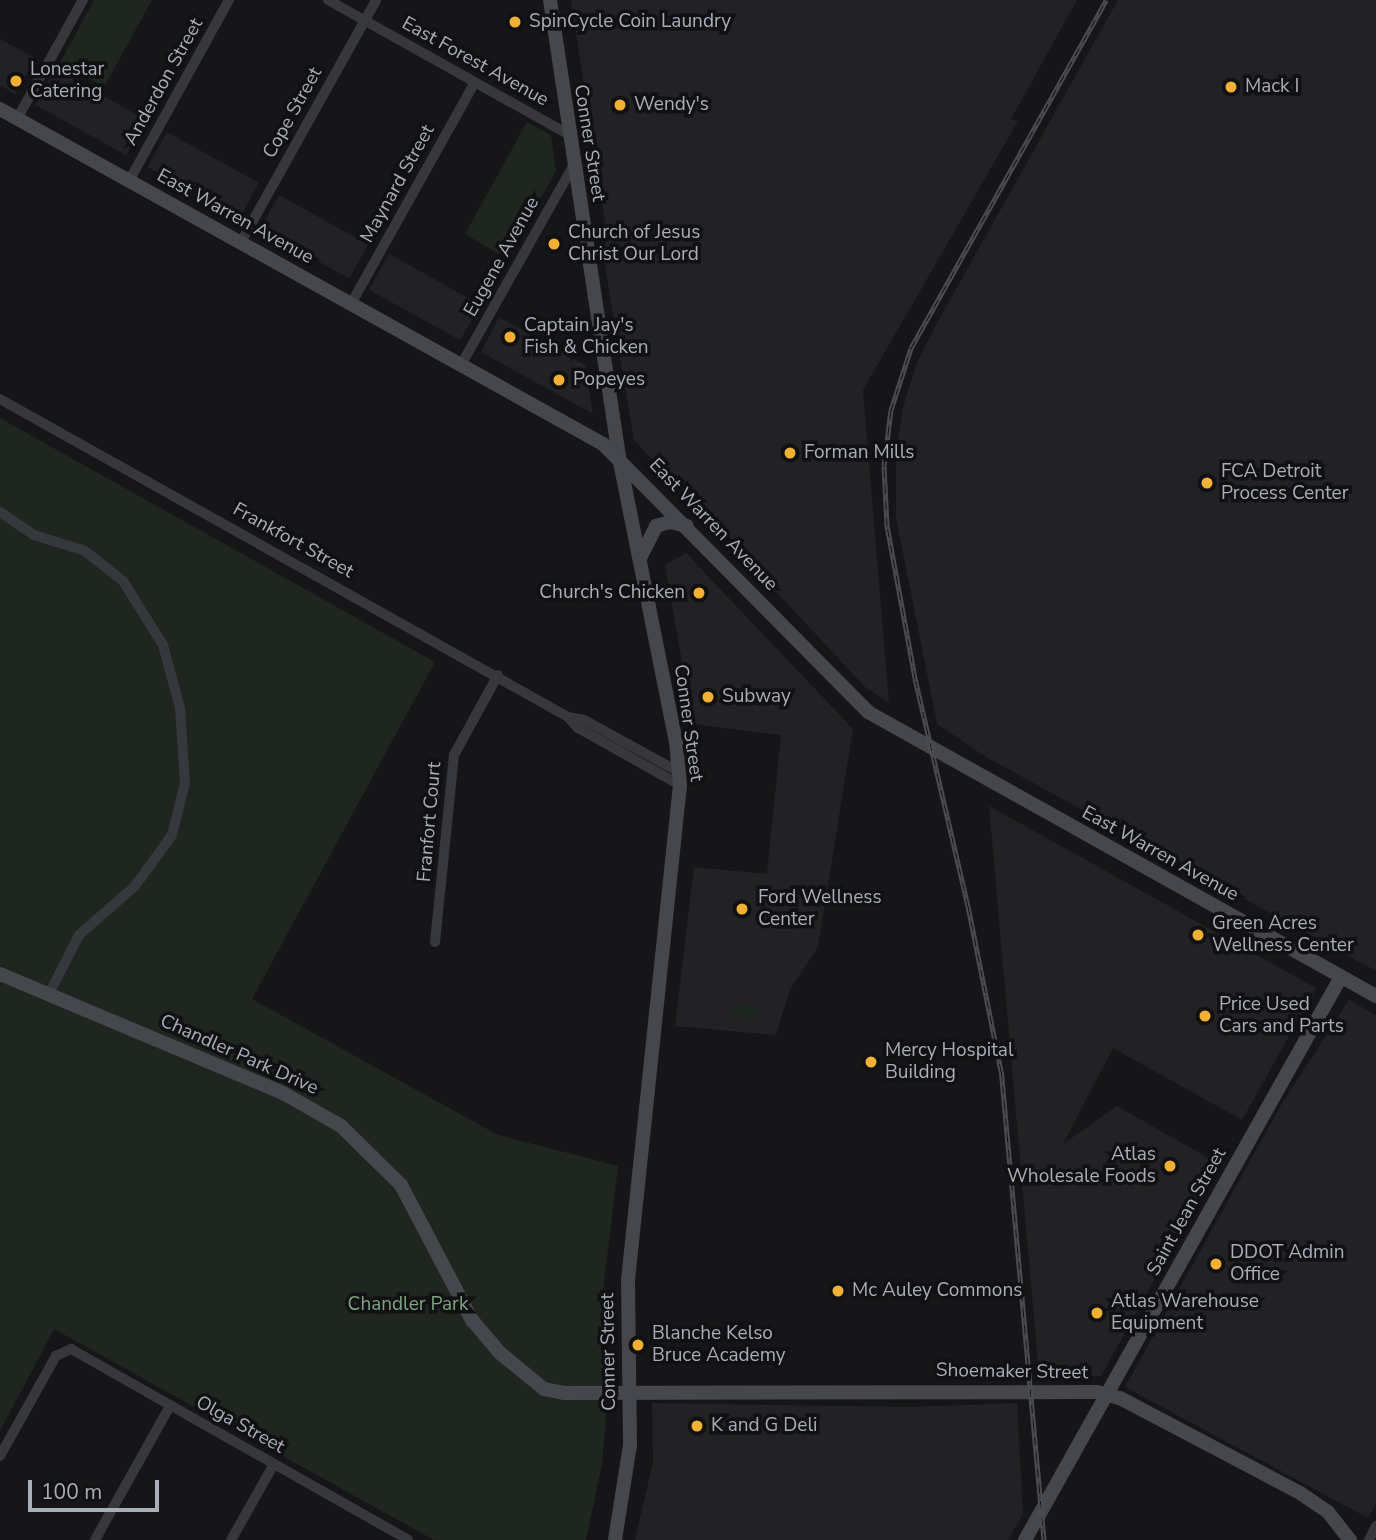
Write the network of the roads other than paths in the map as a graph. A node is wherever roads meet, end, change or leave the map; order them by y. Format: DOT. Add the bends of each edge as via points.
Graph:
graph roads {
  1 [pos="83,0"];
  2 [pos="229,0"];
  3 [pos="328,0"];
  4 [pos="376,0"];
  5 [pos="550,0"];
  6 [pos="365,20"];
  7 [pos="475,82"];
  8 [pos="0,109"];
  9 [pos="18,118"];
  10 [pos="568,134"];
  11 [pos="573,166"];
  12 [pos="129,181"];
  13 [pos="241,242"];
  14 [pos="351,304"];
  15 [pos="461,365"];
  16 [pos="0,399"];
  17 [pos="619,457"];
  18 [pos="0,512"];
  19 [pos="687,526"];
  20 [pos="640,561"];
  21 [pos="498,676"];
  22 [pos="679,779"];
  23 [pos="436,942"];
  24 [pos="0,974"];
  25 [pos="1341,977"];
  26 [pos="49,994"];
  27 [pos="1376,996"];
  28 [pos="629,1392"];
  29 [pos="1107,1395"];
  30 [pos="170,1406"];
  31 [pos="0,1456"];
  32 [pos="274,1464"];
  33 [pos="1376,1526"];
  34 [pos="401,1538"];
  35 [pos="95,1540"];
  36 [pos="231,1540"];
  37 [pos="615,1540"];
  38 [pos="1025,1540"];
  39 [pos="1350,1540"];
  40 [pos="1368,1540"];
  1 -- 9 [label="street"];
  2 -- 12 [label="street, Anderdon Street"];
  3 -- 6 [label="street, East Forest Avenue"];
  4 -- 6 [label="street, Cope Street"];
  5 -- 10 [label="main road, Conner Street"];
  6 -- 7 [label="street, East Forest Avenue"];
  6 -- 13 [label="street, Cope Street"];
  7 -- 10 [label="street, East Forest Avenue"];
  7 -- 14 [label="street, Maynard Street"];
  8 -- 9 [label="main road, East Warren Avenue"];
  9 -- 12 [label="main road, East Warren Avenue"];
  10 -- 11 [label="main road, Conner Street"];
  11 -- 15 [label="street, Eugene Avenue"];
  11 -- 17 [label="main road, Conner Street"];
  12 -- 13 [label="main road, East Warren Avenue"];
  13 -- 14 [label="main road, East Warren Avenue"];
  14 -- 15 [label="main road, East Warren Avenue"];
  15 -- 17 [label="main road, East Warren Avenue"];
  16 -- 21 [label="street, Frankfort Street"];
  17 -- 19 [label="main road, East Warren Avenue"];
  17 -- 20 [label="main road, Conner Street"];
  18 -- 26 [label="street" via="34,535 85,551 123,581 163,645 180,708 185,783 172,835 135,886 79,935"];
  19 -- 20 [label="main road" via="670,522 656,526 645,540"];
  19 -- 25 [label="main road, East Warren Avenue" via="868,712"];
  20 -- 22 [label="main road, Conner Street"];
  21 -- 22 [label="street, Frankfort Street" via="568,717 584,720"];
  21 -- 23 [label="street, Franfort Court" via="454,755"];
  22 -- 28 [label="main road, Conner Street" via="628,1280"];
  24 -- 26 [label="main road, Chandler Park Drive"];
  25 -- 27 [label="main road, East Warren Avenue"];
  25 -- 29 [label="main road, Saint Jean Street"];
  26 -- 28 [label="main road, Chandler Park Drive" via="283,1093 326,1116 368,1148 401,1185 460,1301 486,1337 521,1372 551,1391"];
  28 -- 29 [label="main road, Shoemaker Street" via="1030,1390"];
  28 -- 37 [label="main road, Conner Street" via="629,1466"];
  29 -- 38 [label="main road, Saint Jean Street"];
  29 -- 39 [label="main road, Shoemaker Street" via="1322,1507"];
  30 -- 31 [label="street, Olga Street" via="71,1349 56,1356"];
  30 -- 32 [label="street, Olga Street"];
  30 -- 35 [label="street"];
  32 -- 34 [label="street, Olga Street"];
  32 -- 36 [label="street"];
  33 -- 40 [label="street"];
}
